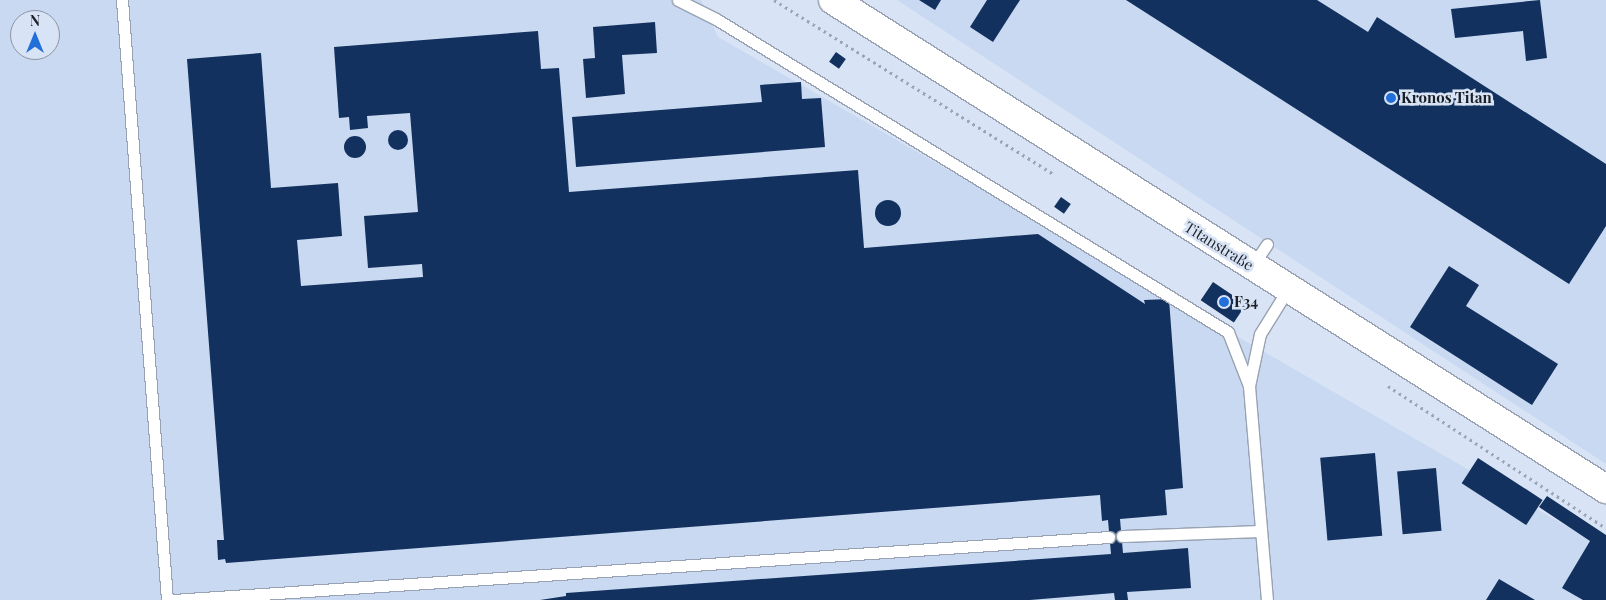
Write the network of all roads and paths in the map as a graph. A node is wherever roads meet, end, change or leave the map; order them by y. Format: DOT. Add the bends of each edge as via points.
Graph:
graph roads {
  1 [pos="122,0"];
  2 [pos="678,0"];
  3 [pos="774,0"];
  4 [pos="833,0"];
  5 [pos="1062,180"];
  6 [pos="1267,244"];
  7 [pos="1252,266"];
  8 [pos="1288,290"];
  9 [pos="1382,382"];
  10 [pos="1249,386"];
  11 [pos="1606,489"];
  12 [pos="1606,528"];
  13 [pos="1261,531"];
  14 [pos="1122,536"];
  15 [pos="1109,537"];
  16 [pos="167,600"];
  17 [pos="173,600"];
  18 [pos="1267,600"];
  1 -- 16 [label="lane"];
  2 -- 10 [label="lane" via="716,19 1228,332"];
  3 -- 5 [label="path"];
  4 -- 7 [label="street, Titanstraße"];
  6 -- 7 [label="lane"];
  7 -- 8 [label="street, Titanstraße"];
  8 -- 10 [label="lane" via="1260,334"];
  8 -- 11 [label="street, Titanstraße"];
  9 -- 12 [label="path"];
  10 -- 13 [label="lane"];
  13 -- 14 [label="lane"];
  13 -- 18 [label="lane"];
  15 -- 17 [label="lane"];
}
